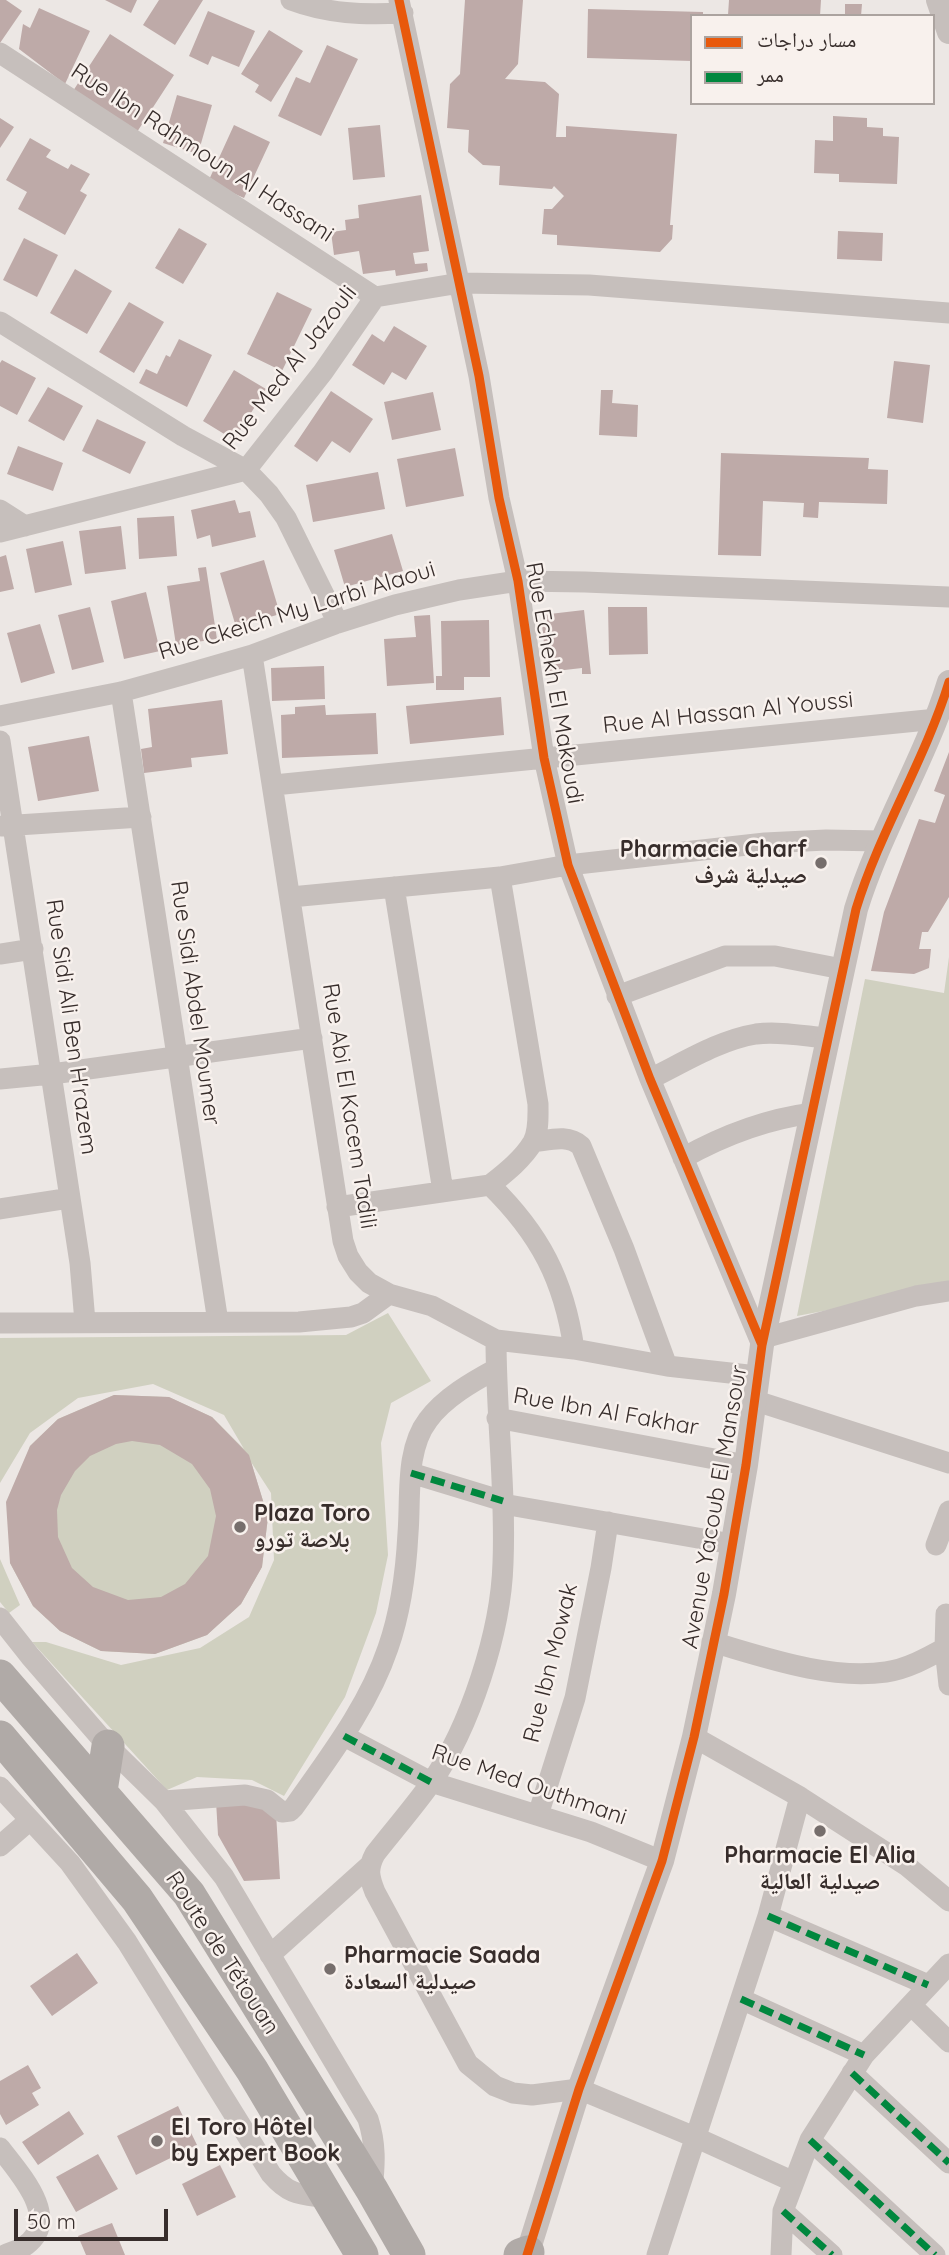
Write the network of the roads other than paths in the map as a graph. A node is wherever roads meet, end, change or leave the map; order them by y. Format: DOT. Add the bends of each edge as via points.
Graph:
graph roads {
  1 [pos="291,0"];
  2 [pos="938,0"];
  3 [pos="401,7"];
  4 [pos="949,32"];
  5 [pos="0,53"];
  6 [pos="460,284"];
  7 [pos="375,298"];
  8 [pos="949,313"];
  9 [pos="0,322"];
  10 [pos="246,470"];
  11 [pos="0,510"];
  12 [pos="25,526"];
  13 [pos="0,531"];
  14 [pos="518,581"];
  15 [pos="949,597"];
  16 [pos="338,622"];
  17 [pos="252,655"];
  18 [pos="949,681"];
  19 [pos="121,692"];
  20 [pos="0,716"];
  21 [pos="937,719"];
  22 [pos="0,741"];
  23 [pos="544,758"];
  24 [pos="274,785"];
  25 [pos="141,817"];
  26 [pos="7,825"];
  27 [pos="881,841"];
  28 [pos="568,865"];
  29 [pos="500,877"];
  30 [pos="394,887"];
  31 [pos="291,897"];
  32 [pos="33,949"];
  33 [pos="0,954"];
  34 [pos="842,970"];
  35 [pos="617,996"];
  36 [pos="312,1038"];
  37 [pos="827,1038"];
  38 [pos="176,1056"];
  39 [pos="51,1074"];
  40 [pos="0,1079"];
  41 [pos="650,1079"];
  42 [pos="813,1113"];
  43 [pos="533,1142"];
  44 [pos="683,1158"];
  45 [pos="490,1185"];
  46 [pos="443,1191"];
  47 [pos="70,1198"];
  48 [pos="337,1208"];
  49 [pos="0,1209"];
  50 [pos="949,1290"];
  51 [pos="389,1294"];
  52 [pos="85,1322"];
  53 [pos="218,1322"];
  54 [pos="0,1323"];
  55 [pos="496,1340"];
  56 [pos="763,1341"];
  57 [pos="574,1349"];
  58 [pos="667,1366"];
  59 [pos="496,1369"];
  60 [pos="755,1388"];
  61 [pos="497,1418"];
  62 [pos="949,1463"];
  63 [pos="746,1465"];
  64 [pos="411,1473"];
  65 [pos="503,1502"];
  66 [pos="949,1511"];
  67 [pos="608,1522"];
  68 [pos="733,1544"];
  69 [pos="936,1545"];
  70 [pos="946,1614"];
  71 [pos="1,1621"];
  72 [pos="712,1642"];
  73 [pos="945,1648"];
  74 [pos="0,1676"];
  75 [pos="949,1685"];
  76 [pos="344,1736"];
  77 [pos="0,1737"];
  78 [pos="694,1737"];
  79 [pos="108,1746"];
  80 [pos="431,1782"];
  81 [pos="0,1787"];
  82 [pos="101,1791"];
  83 [pos="800,1797"];
  84 [pos="164,1801"];
  85 [pos="538,1815"];
  86 [pos="30,1820"];
  87 [pos="0,1846"];
  88 [pos="662,1861"];
  89 [pos="369,1866"];
  90 [pos="949,1901"];
  91 [pos="768,1916"];
  92 [pos="270,1955"];
  93 [pos="949,1964"];
  94 [pos="928,1985"];
  95 [pos="741,1999"];
  96 [pos="911,2005"];
  97 [pos="949,2042"];
  98 [pos="864,2054"];
  99 [pos="852,2073"];
  100 [pos="579,2089"];
  101 [pos="696,2138"];
  102 [pos="810,2140"];
  103 [pos="0,2148"];
  104 [pos="949,2163"];
  105 [pos="794,2182"];
  106 [pos="372,2190"];
  107 [pos="328,2198"];
  108 [pos="783,2211"];
  109 [pos="525,2254"];
  110 [pos="5,2255"];
  111 [pos="362,2255"];
  112 [pos="409,2255"];
  113 [pos="657,2255"];
  114 [pos="781,2255"];
  115 [pos="832,2255"];
  116 [pos="935,2255"];
  1 -- 3 [label="street" via="348,14"];
  2 -- 4 [label="street"];
  3 -- 6 [label="street, Rue Echekh El Makoudi"];
  5 -- 7 [label="street, Rue Ibn Rahmoun Al Hassani"];
  6 -- 7 [label="street, Rue Med Al Jazouli"];
  6 -- 8 [label="street, Rue Med Al Jazouli" via="589,285"];
  6 -- 14 [label="street, Rue Echekh El Makoudi"];
  7 -- 10 [label="street, Rue Med Al Jazouli"];
  9 -- 10 [label="street"];
  10 -- 12 [label="street, Rue Med Al Jazouli"];
  10 -- 16 [label="street" via="286,518"];
  11 -- 12 [label="street"];
  12 -- 13 [label="street, Rue Med Al Jazouli"];
  14 -- 15 [label="street, Rue Ckeich My Larbi Alaoui"];
  14 -- 16 [label="street, Rue Ckeich My Larbi Alaoui" via="459,590"];
  14 -- 23 [label="street, Rue Echekh El Makoudi"];
  16 -- 17 [label="street, Rue Ckeich My Larbi Alaoui"];
  17 -- 19 [label="street, Rue Ckeich My Larbi Alaoui"];
  17 -- 24 [label="street, Rue Abi El Kacem Tadili"];
  18 -- 21 [label="street, Avenue Yacoub El Mansour"];
  19 -- 20 [label="street, Rue Ckeich My Larbi Alaoui"];
  19 -- 25 [label="street, Rue Sidi Abdel Moumer"];
  21 -- 23 [label="street, Rue Al Hassan Al Youssi"];
  21 -- 27 [label="street, Avenue Yacoub El Mansour"];
  22 -- 26 [label="street, Rue Sidi Ali Ben H'razem"];
  23 -- 24 [label="street, Rue Al Hassan Al Youssi"];
  23 -- 28 [label="street, Rue Echekh El Makoudi"];
  24 -- 31 [label="street, Rue Abi El Kacem Tadili"];
  25 -- 26 [label="street"];
  25 -- 38 [label="street, Rue Sidi Abdel Moumer"];
  26 -- 32 [label="street, Rue Sidi Ali Ben H'razem"];
  27 -- 28 [label="street" via="765,844"];
  27 -- 34 [label="street, Avenue Yacoub El Mansour" via="856,909"];
  28 -- 29 [label="street"];
  28 -- 35 [label="street, Rue Echekh El Makoudi"];
  29 -- 30 [label="street"];
  29 -- 43 [label="street" via="538,1104"];
  30 -- 31 [label="street"];
  30 -- 46 [label="street"];
  31 -- 36 [label="street, Rue Abi El Kacem Tadili"];
  32 -- 33 [label="street"];
  32 -- 39 [label="street, Rue Sidi Ali Ben H'razem"];
  34 -- 35 [label="street" via="775,956 725,956"];
  34 -- 37 [label="street, Avenue Yacoub El Mansour"];
  35 -- 41 [label="street, Rue Echekh El Makoudi"];
  36 -- 38 [label="street"];
  36 -- 48 [label="street, Rue Abi El Kacem Tadili"];
  37 -- 41 [label="street" via="755,1034"];
  37 -- 42 [label="street, Avenue Yacoub El Mansour"];
  38 -- 39 [label="street"];
  38 -- 53 [label="street, Rue Sidi Abdel Moumer"];
  39 -- 40 [label="street"];
  39 -- 47 [label="street, Rue Sidi Ali Ben H'razem"];
  41 -- 44 [label="street, Rue Echekh El Makoudi"];
  42 -- 44 [label="street" via="760,1123"];
  42 -- 56 [label="street, Avenue Yacoub El Mansour"];
  43 -- 45 [label="street"];
  43 -- 58 [label="street" via="564,1138 581,1146"];
  44 -- 56 [label="street, Rue Echekh El Makoudi"];
  45 -- 46 [label="street"];
  45 -- 57 [label="street" via="526,1223 541,1248 563,1296"];
  46 -- 48 [label="street"];
  47 -- 49 [label="street"];
  47 -- 52 [label="street, Rue Sidi Ali Ben H'razem"];
  48 -- 51 [label="street, Rue Abi El Kacem Tadili" via="348,1256 369,1283"];
  50 -- 56 [label="street"];
  51 -- 53 [label="street" via="363,1313 337,1320"];
  51 -- 55 [label="street, Rue Abi El Kacem Tadili" via="432,1306"];
  52 -- 53 [label="street"];
  52 -- 54 [label="street"];
  55 -- 57 [label="street, Rue Abi El Kacem Tadili"];
  55 -- 59 [label="street"];
  56 -- 60 [label="street, Avenue Yacoub El Mansour"];
  57 -- 58 [label="street, Rue Abi El Kacem Tadili"];
  58 -- 60 [label="street, Rue Abi El Kacem Tadili"];
  59 -- 61 [label="street"];
  59 -- 64 [label="street" via="455,1395 428,1420 416,1443"];
  60 -- 62 [label="street, Rue Abi El Kacem Tadili"];
  60 -- 63 [label="street, Avenue Yacoub El Mansour"];
  61 -- 63 [label="street, Rue Ibn Al Fakhar"];
  61 -- 65 [label="street"];
  63 -- 68 [label="street, Avenue Yacoub El Mansour"];
  64 -- 65 [label="street"];
  64 -- 76 [label="street" via="399,1609 370,1691"];
  65 -- 67 [label="street"];
  65 -- 80 [label="street" via="503,1565 484,1668 471,1706"];
  66 -- 69 [label="street"];
  67 -- 68 [label="street"];
  67 -- 85 [label="street, Rue Ibn Mowak" via="575,1698"];
  68 -- 72 [label="street, Avenue Yacoub El Mansour"];
  70 -- 73 [label="street"];
  71 -- 79 [label="street"];
  72 -- 73 [label="street" via="818,1669 855,1673 887,1672"];
  72 -- 78 [label="street, Avenue Yacoub El Mansour"];
  73 -- 75 [label="street"];
  74 -- 82 [label="highway, Route de Tétouan"];
  76 -- 80 [label="street, Rue Med Outhmani"];
  76 -- 84 [label="street" via="290,1811 282,1812 261,1797 245,1795"];
  77 -- 107 [label="highway, Route de Tétouan" via="137,1899 252,2070"];
  78 -- 83 [label="street"];
  78 -- 88 [label="street, Avenue Yacoub El Mansour"];
  79 -- 82 [label="highway"];
  79 -- 84 [label="street"];
  80 -- 85 [label="street, Rue Med Outhmani"];
  80 -- 89 [label="street"];
  81 -- 86 [label="street"];
  82 -- 106 [label="highway, Route de Tétouan" via="189,1894"];
  83 -- 90 [label="street" via="907,1866"];
  83 -- 91 [label="street"];
  84 -- 92 [label="street" via="224,1877"];
  85 -- 88 [label="street, Rue Med Outhmani"];
  86 -- 87 [label="street"];
  86 -- 107 [label="street" via="70,1863 127,1942 271,2174 284,2189"];
  88 -- 100 [label="street, Avenue Yacoub El Mansour"];
  89 -- 92 [label="street"];
  89 -- 100 [label="street" via="375,1892 468,2064 495,2086 513,2093"];
  91 -- 94 [label="street"];
  91 -- 95 [label="street"];
  92 -- 106 [label="street" via="368,2119 376,2152"];
  93 -- 94 [label="street"];
  94 -- 96 [label="street"];
  95 -- 98 [label="street"];
  95 -- 101 [label="street"];
  96 -- 97 [label="street"];
  96 -- 98 [label="street"];
  98 -- 99 [label="street"];
  99 -- 102 [label="street"];
  99 -- 104 [label="street"];
  100 -- 101 [label="street"];
  100 -- 109 [label="street, Avenue Yacoub El Mansour"];
  101 -- 105 [label="street"];
  101 -- 113 [label="street"];
  102 -- 105 [label="street"];
  102 -- 116 [label="street"];
  103 -- 110 [label="street" via="30,2188 40,2214 27,2245"];
  105 -- 108 [label="street"];
  106 -- 112 [label="highway, Route de Tétouan"];
  107 -- 111 [label="highway, Route de Tétouan"];
  108 -- 114 [label="street"];
  108 -- 115 [label="street"];
}
